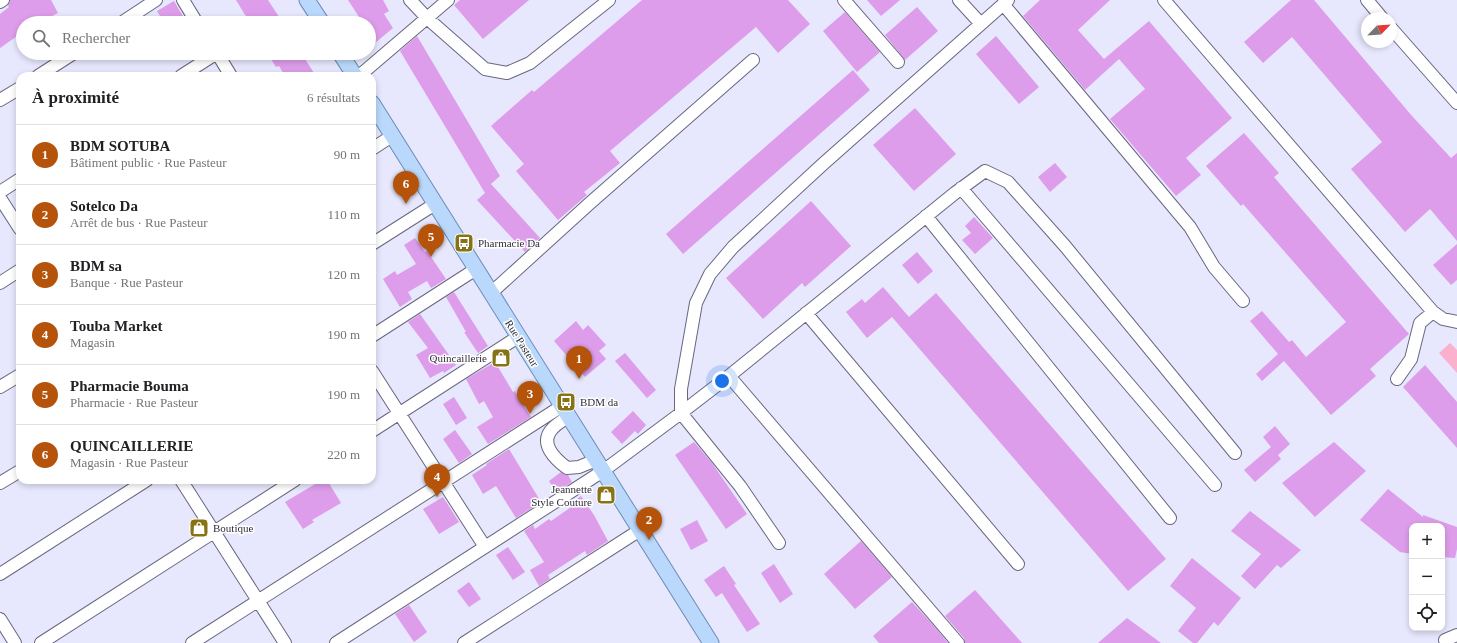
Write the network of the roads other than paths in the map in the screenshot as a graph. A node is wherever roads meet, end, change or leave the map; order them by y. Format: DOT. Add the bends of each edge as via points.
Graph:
graph roads {
  1 [pos="3,0"];
  2 [pos="156,0"];
  3 [pos="183,0"];
  4 [pos="307,0"];
  5 [pos="410,0"];
  6 [pos="448,0"];
  7 [pos="609,0"];
  8 [pos="844,0"];
  9 [pos="959,0"];
  10 [pos="1164,0"];
  11 [pos="1367,0"];
  12 [pos="0,2"];
  13 [pos="1005,2"];
  14 [pos="1377,12"];
  15 [pos="132,16"];
  16 [pos="193,16"];
  17 [pos="317,16"];
  18 [pos="427,18"];
  19 [pos="981,24"];
  20 [pos="1397,35"];
  21 [pos="63,60"];
  22 [pos="206,60"];
  23 [pos="221,60"];
  24 [pos="345,60"];
  25 [pos="753,60"];
  26 [pos="898,62"];
  27 [pos="44,72"];
  28 [pos="187,72"];
  29 [pos="229,72"];
  30 [pos="352,72"];
  31 [pos="364,72"];
  32 [pos="16,90"];
  33 [pos="0,100"];
  34 [pos="1457,103"];
  35 [pos="376,110"];
  36 [pos="392,136"];
  37 [pos="376,146"];
  38 [pos="16,182"];
  39 [pos="962,188"];
  40 [pos="0,192"];
  41 [pos="0,198"];
  42 [pos="435,204"];
  43 [pos="926,216"];
  44 [pos="16,223"];
  45 [pos="376,241"];
  46 [pos="476,269"];
  47 [pos="16,273"];
  48 [pos="0,283"];
  49 [pos="491,294"];
  50 [pos="1243,301"];
  51 [pos="1433,312"];
  52 [pos="806,313"];
  53 [pos="1457,322"];
  54 [pos="376,333"];
  55 [pos="518,337"];
  56 [pos="729,376"];
  57 [pos="16,377"];
  58 [pos="376,377"];
  59 [pos="1397,379"];
  60 [pos="0,387"];
  61 [pos="565,411"];
  62 [pos="399,413"];
  63 [pos="681,413"];
  64 [pos="376,428"];
  65 [pos="1236,453"];
  66 [pos="599,465"];
  67 [pos="16,474"];
  68 [pos="443,482"];
  69 [pos="0,484"];
  70 [pos="141,484"];
  71 [pos="183,484"];
  72 [pos="289,484"];
  73 [pos="1216,485"];
  74 [pos="1170,518"];
  75 [pos="640,530"];
  76 [pos="214,532"];
  77 [pos="779,543"];
  78 [pos="485,547"];
  79 [pos="1018,564"];
  80 [pos="0,574"];
  81 [pos="258,601"];
  82 [pos="0,619"];
  83 [pos="1457,635"];
  84 [pos="1443,642"];
  85 [pos="15,643"];
  86 [pos="41,643"];
  87 [pos="192,643"];
  88 [pos="285,643"];
  89 [pos="336,643"];
  90 [pos="464,643"];
  91 [pos="711,643"];
  92 [pos="958,643"];
  1 -- 12 [label="street"];
  2 -- 15 [label="street"];
  3 -- 16 [label="street"];
  4 -- 17 [label="main road"];
  5 -- 18 [label="street"];
  6 -- 18 [label="street"];
  7 -- 18 [label="street" via="530,63 507,73 485,69"];
  8 -- 26 [label="street"];
  9 -- 19 [label="street"];
  10 -- 51 [label="street"];
  11 -- 14 [label="street"];
  13 -- 19 [label="street"];
  13 -- 50 [label="street" via="1190,227 1214,267"];
  18 -- 31 [label="street"];
  19 -- 63 [label="street" via="733,247 710,274 696,303 681,389"];
  20 -- 34 [label="street"];
  21 -- 27 [label="street"];
  22 -- 28 [label="street"];
  23 -- 29 [label="street"];
  24 -- 30 [label="main road"];
  25 -- 49 [label="street"];
  32 -- 33 [label="street"];
  35 -- 36 [label="main road, Rue Pasteur"];
  36 -- 37 [label="street"];
  36 -- 42 [label="main road, Rue Pasteur"];
  38 -- 40 [label="street"];
  39 -- 43 [label="street"];
  39 -- 65 [label="street" via="985,171 1008,182 1065,246"];
  39 -- 73 [label="street"];
  41 -- 44 [label="street"];
  42 -- 45 [label="street"];
  42 -- 46 [label="main road, Rue Pasteur"];
  43 -- 52 [label="street"];
  43 -- 74 [label="street"];
  46 -- 49 [label="main road, Rue Pasteur"];
  46 -- 54 [label="street"];
  47 -- 48 [label="street"];
  49 -- 55 [label="main road, Rue Pasteur"];
  51 -- 53 [label="street" via="1443,319"];
  51 -- 59 [label="street" via="1420,323 1411,359"];
  52 -- 56 [label="street"];
  52 -- 79 [label="street"];
  55 -- 61 [label="main road, Rue Pasteur"];
  55 -- 62 [label="street"];
  56 -- 63 [label="street"];
  56 -- 92 [label="street"];
  57 -- 60 [label="street"];
  58 -- 62 [label="street"];
  61 -- 66 [label="main road, Rue Pasteur"];
  61 -- 66 [label="street" via="547,439 548,448 567,468"];
  61 -- 68 [label="street"];
  62 -- 64 [label="street"];
  62 -- 68 [label="street"];
  63 -- 66 [label="street"];
  63 -- 77 [label="street" via="740,486"];
  66 -- 75 [label="main road, Rue Pasteur"];
  66 -- 78 [label="street"];
  67 -- 69 [label="street"];
  68 -- 78 [label="street"];
  68 -- 81 [label="street"];
  70 -- 80 [label="street"];
  71 -- 76 [label="street"];
  72 -- 76 [label="street"];
  75 -- 90 [label="street"];
  75 -- 91 [label="main road, Rue Pasteur"];
  76 -- 81 [label="street"];
  76 -- 86 [label="street"];
  78 -- 89 [label="street"];
  81 -- 87 [label="street"];
  81 -- 88 [label="street"];
  82 -- 85 [label="street"];
  83 -- 84 [label="street"];
}
